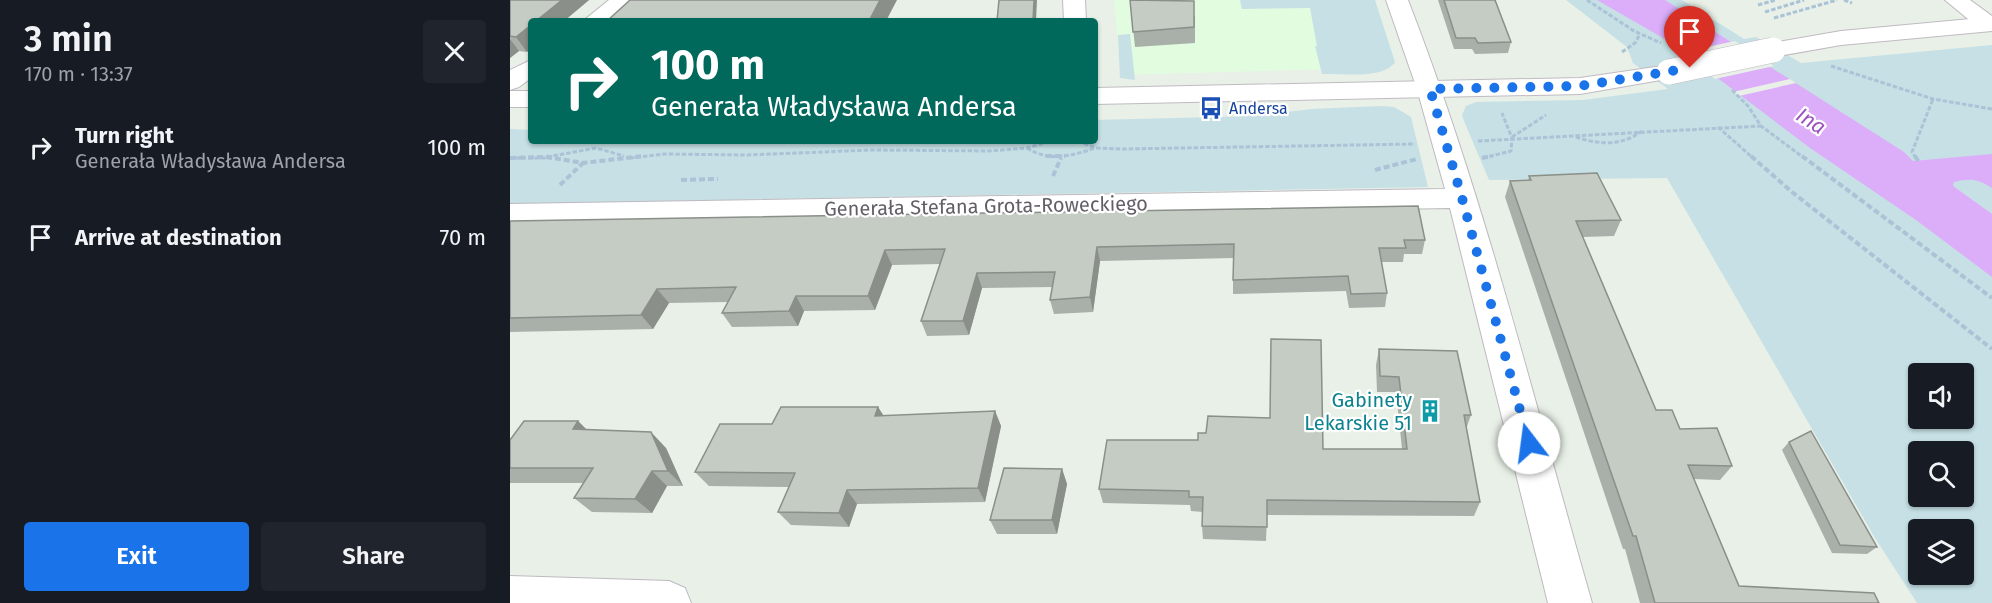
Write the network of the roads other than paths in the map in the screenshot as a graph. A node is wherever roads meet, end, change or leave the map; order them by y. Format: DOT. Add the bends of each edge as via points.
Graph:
graph roads {
  1 [pos="623,0"];
  2 [pos="1074,0"];
  3 [pos="1398,0"];
  4 [pos="1956,0"];
  5 [pos="598,18"];
  6 [pos="1075,18"];
  7 [pos="1990,24"];
  8 [pos="528,69"];
  9 [pos="510,82"];
  10 [pos="1430,89"];
  11 [pos="1098,96"];
  12 [pos="510,99"];
  13 [pos="528,99"];
  14 [pos="1462,198"];
  15 [pos="510,213"];
  16 [pos="510,597"];
  17 [pos="669,603"];
  18 [pos="1570,603"];
  1 -- 5 [label="street"];
  2 -- 6 [label="street"];
  3 -- 10 [label="street"];
  4 -- 7 [label="street"];
  7 -- 10 [label="street, bridge" via="1863,36 1580,86"];
  8 -- 9 [label="street"];
  10 -- 11 [label="street"];
  10 -- 14 [label="street"];
  12 -- 13 [label="street"];
  14 -- 15 [label="street, Generała Stefana Grota-Roweckiego"];
  14 -- 18 [label="street"];
  16 -- 17 [label="street"];
}
